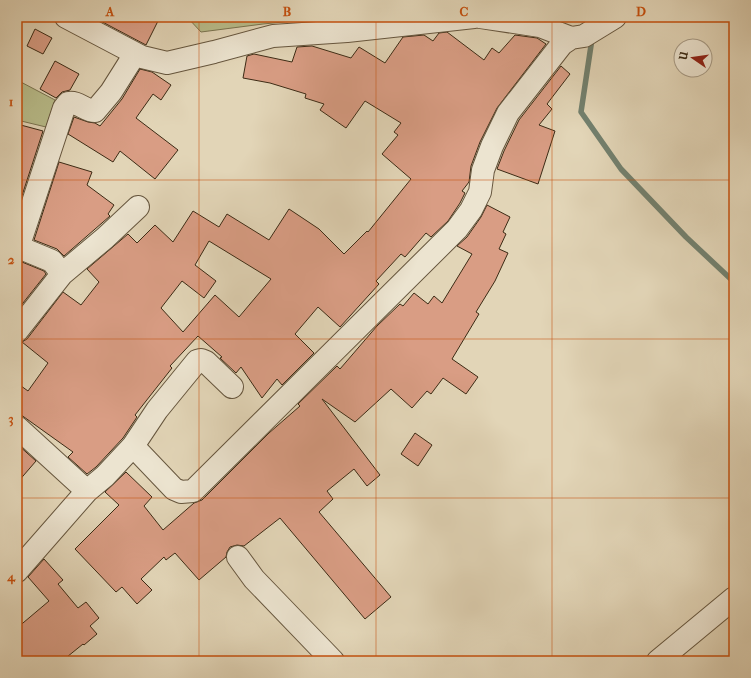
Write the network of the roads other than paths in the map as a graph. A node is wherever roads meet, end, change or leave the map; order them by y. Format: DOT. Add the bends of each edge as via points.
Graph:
graph roads {
  1 [pos="66,17"];
  2 [pos="480,17"];
  3 [pos="462,18"];
  4 [pos="612,19"];
  5 [pos="578,37"];
  6 [pos="135,54"];
  7 [pos="138,207"];
  8 [pos="62,274"];
  9 [pos="17,331"];
  10 [pos="232,387"];
  11 [pos="17,427"];
  12 [pos="133,446"];
  13 [pos="87,491"];
  14 [pos="238,557"];
  15 [pos="17,571"];
  16 [pos="734,598"];
  17 [pos="333,661"];
  18 [pos="658,661"];
  1 -- 6 [label="street"];
  2 -- 5 [label="street" via="540,26"];
  3 -- 6 [label="street" via="347,31 273,36 167,63"];
  4 -- 5 [label="street"];
  5 -- 12 [label="street" via="562,44 508,113 487,158 480,192 457,229 193,491 181,492 174,489"];
  6 -- 8 [label="street" via="111,92 95,110 90,111 73,102 64,108 19,245 52,261"];
  7 -- 8 [label="street"];
  8 -- 9 [label="street"];
  10 -- 12 [label="street" via="206,362 197,361 157,410"];
  11 -- 13 [label="street"];
  12 -- 13 [label="street"];
  13 -- 15 [label="street"];
  14 -- 17 [label="street" via="254,579"];
  16 -- 18 [label="street"];
}
